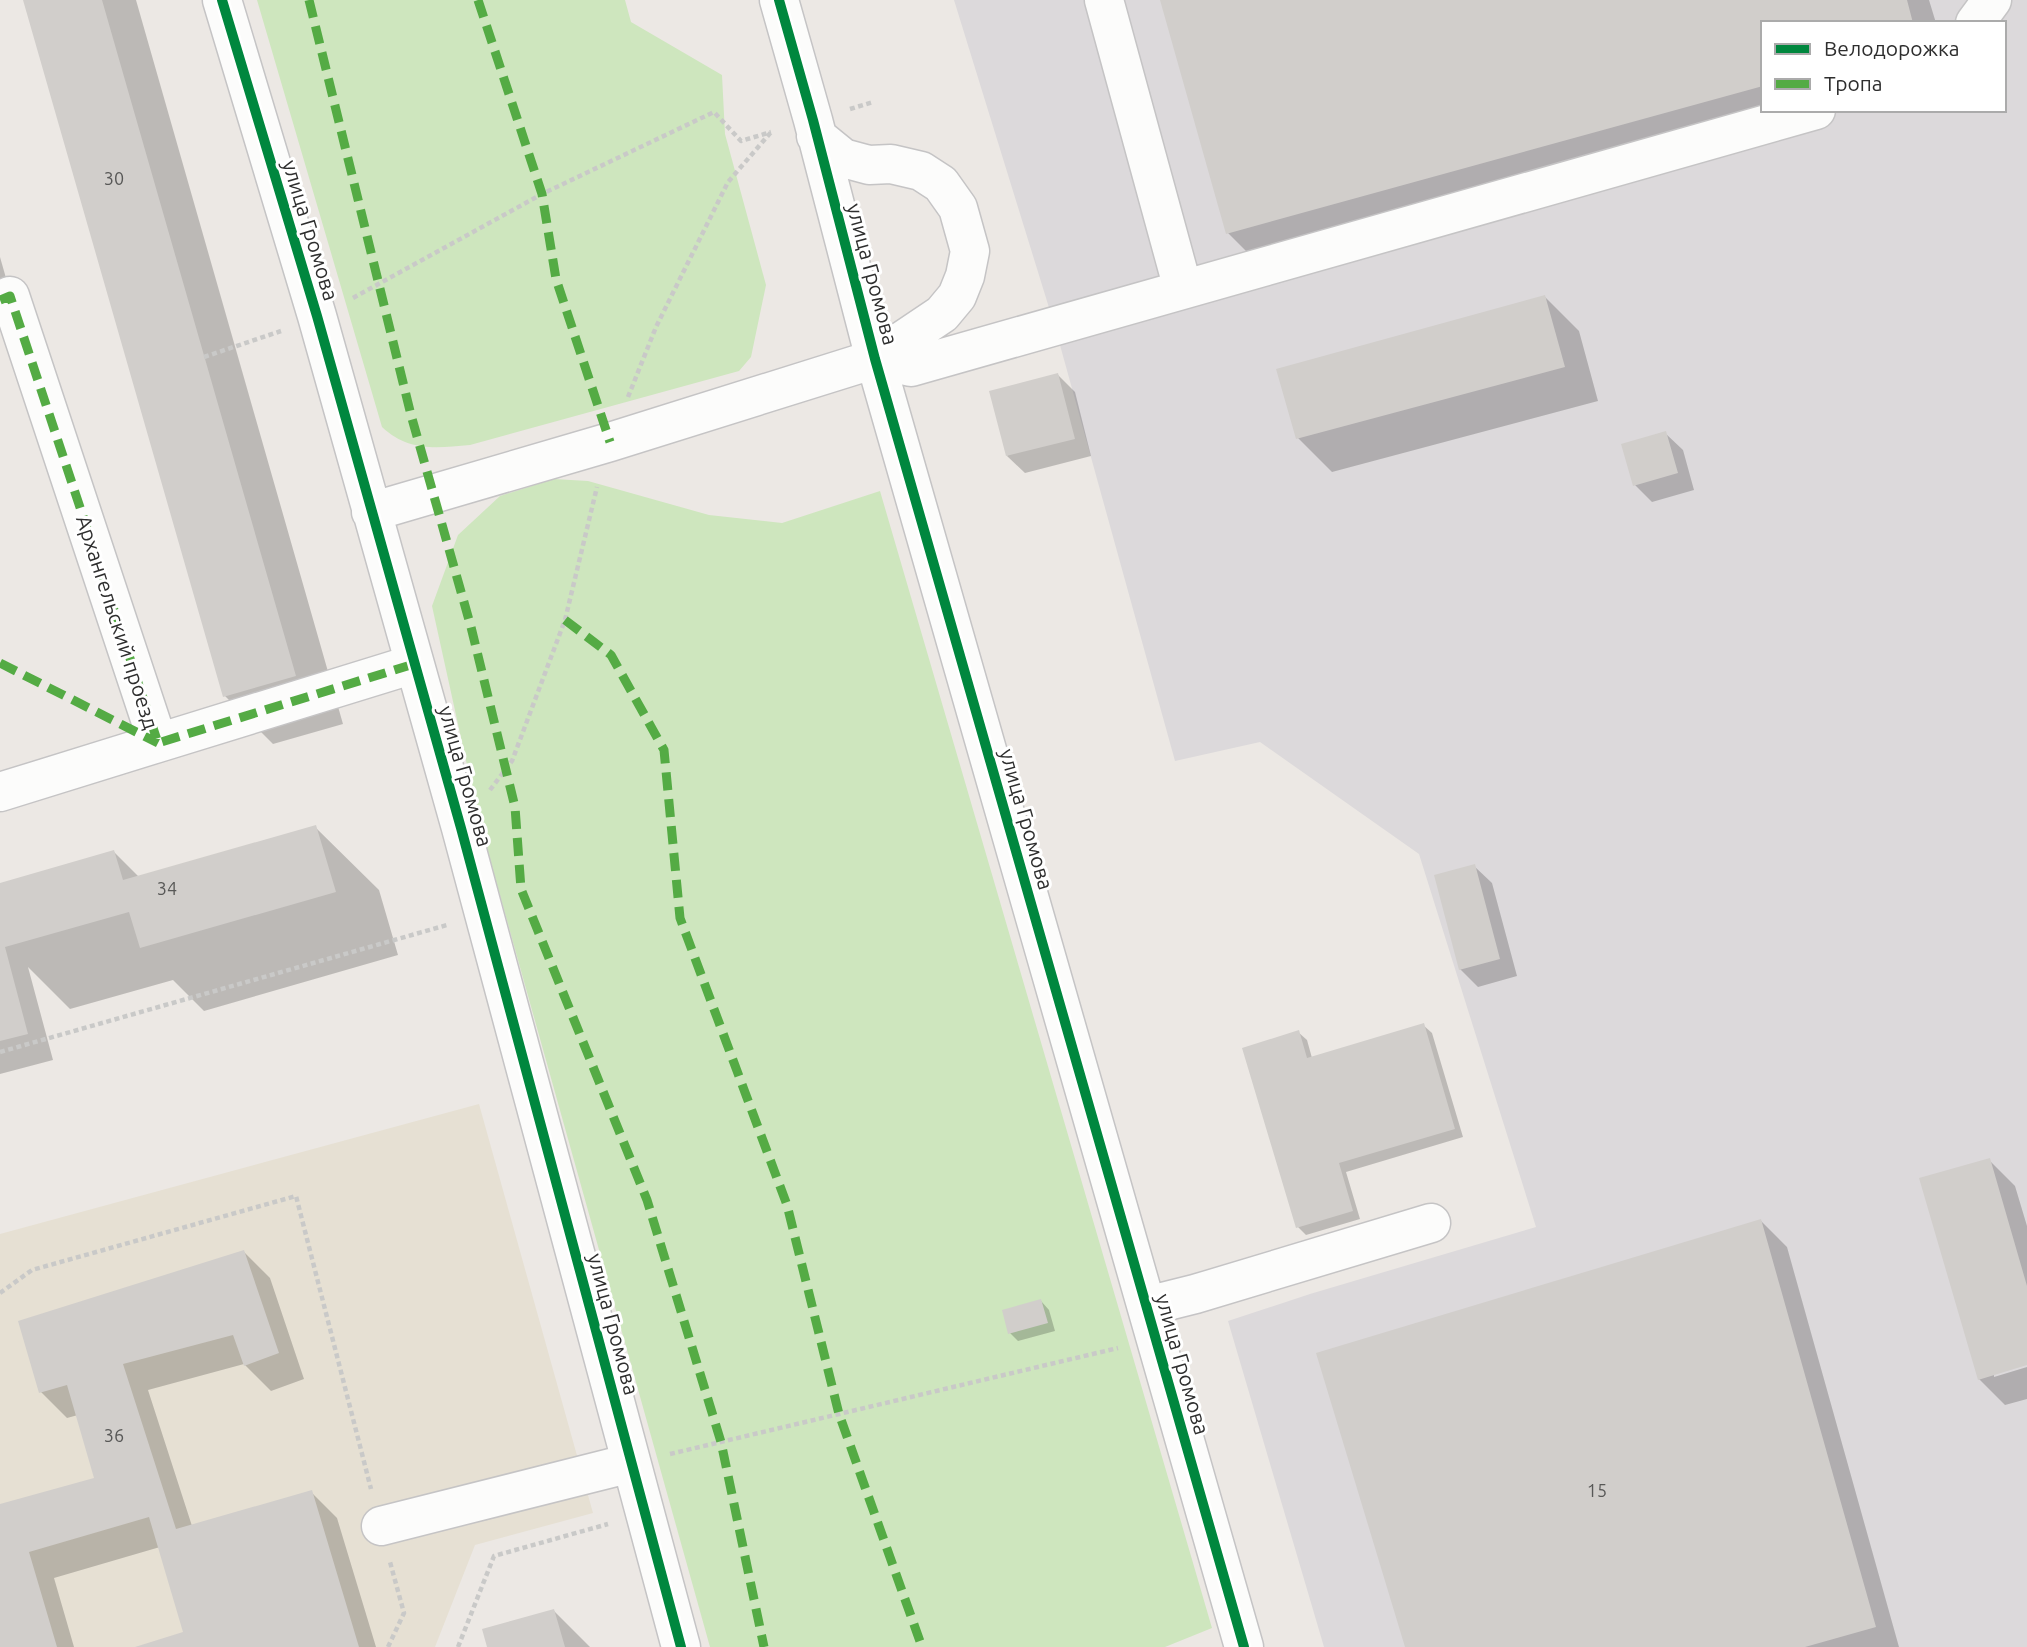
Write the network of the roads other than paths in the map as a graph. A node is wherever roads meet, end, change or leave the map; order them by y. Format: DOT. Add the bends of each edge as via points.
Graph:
graph roads {
  1 [pos="222,0"];
  2 [pos="779,0"];
  3 [pos="1104,0"];
  4 [pos="1992,0"];
  5 [pos="1976,21"];
  6 [pos="1809,112"];
  7 [pos="815,128"];
  8 [pos="1183,289"];
  9 [pos="0,300"];
  10 [pos="875,359"];
  11 [pos="372,512"];
  12 [pos="414,664"];
  13 [pos="158,743"];
  14 [pos="0,792"];
  15 [pos="1431,1223"];
  16 [pos="1151,1322"];
  17 [pos="631,1463"];
  18 [pos="381,1526"];
  19 [pos="681,1647"];
  20 [pos="1244,1647"];
  1 -- 11 [label="street, улица Громова"];
  2 -- 7 [label="street, улица Громова"];
  3 -- 8 [label="street"];
  4 -- 5 [label="street"];
  6 -- 8 [label="street"];
  7 -- 10 [label="street, улица Громова"];
  7 -- 10 [label="street" via="843,158 869,165 891,164 941,184 958,208 965,231 970,251 957,296 927,326"];
  8 -- 10 [label="street" via="911,367"];
  9 -- 13 [label="street, Архангельский проезд" via="10,296"];
  10 -- 11 [label="street, улица Громова"];
  10 -- 16 [label="street, улица Громова"];
  11 -- 12 [label="street, улица Громова"];
  12 -- 13 [label="street, Архангельский проезд"];
  12 -- 17 [label="street, улица Громова"];
  13 -- 14 [label="street"];
  15 -- 16 [label="street" via="1195,1294"];
  16 -- 20 [label="street, улица Громова"];
  17 -- 18 [label="street"];
  17 -- 19 [label="street, улица Громова"];
}
